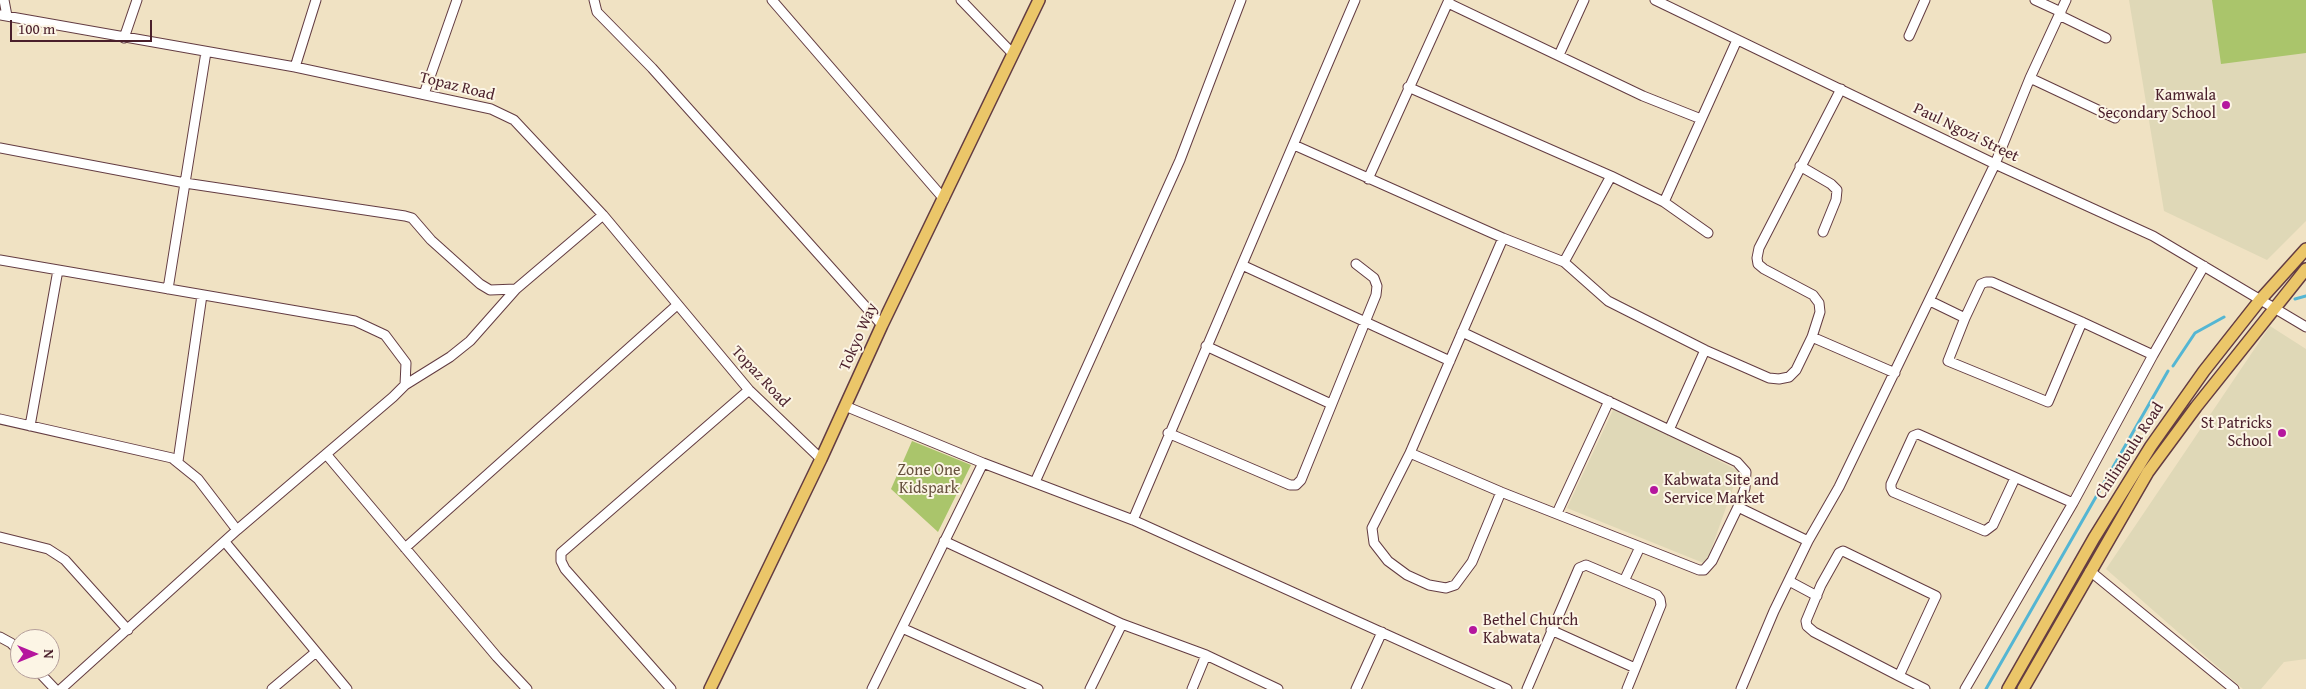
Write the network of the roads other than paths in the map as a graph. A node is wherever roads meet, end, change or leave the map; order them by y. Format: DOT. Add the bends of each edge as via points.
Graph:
graph roads {
  1 [pos="4,0"];
  2 [pos="137,0"];
  3 [pos="316,0"];
  4 [pos="457,0"];
  5 [pos="594,0"];
  6 [pos="772,0"];
  7 [pos="960,0"];
  8 [pos="1039,0"];
  9 [pos="1240,0"];
  10 [pos="1355,0"];
  11 [pos="1584,0"];
  12 [pos="1925,0"];
  13 [pos="2035,0"];
  14 [pos="2066,0"];
  15 [pos="1661,1"];
  16 [pos="1448,2"];
  17 [pos="2060,13"];
  18 [pos="3,16"];
  19 [pos="1909,36"];
  20 [pos="124,38"];
  21 [pos="2106,38"];
  22 [pos="1737,40"];
  23 [pos="206,52"];
  24 [pos="1013,54"];
  25 [pos="1559,55"];
  26 [pos="295,66"];
  27 [pos="2030,78"];
  28 [pos="1408,87"];
  29 [pos="1841,89"];
  30 [pos="424,94"];
  31 [pos="2115,118"];
  32 [pos="1701,119"];
  33 [pos="1294,145"];
  34 [pos="0,148"];
  35 [pos="1995,164"];
  36 [pos="1800,166"];
  37 [pos="1611,176"];
  38 [pos="1368,179"];
  39 [pos="184,183"];
  40 [pos="944,199"];
  41 [pos="1664,202"];
  42 [pos="603,215"];
  43 [pos="1823,232"];
  44 [pos="1708,233"];
  45 [pos="1503,238"];
  46 [pos="2306,249"];
  47 [pos="0,260"];
  48 [pos="1564,262"];
  49 [pos="1356,264"];
  50 [pos="1242,265"];
  51 [pos="2204,266"];
  52 [pos="2306,269"];
  53 [pos="58,270"];
  54 [pos="168,289"];
  55 [pos="516,289"];
  56 [pos="202,294"];
  57 [pos="2260,300"];
  58 [pos="1930,301"];
  59 [pos="677,305"];
  60 [pos="2273,308"];
  61 [pos="1965,318"];
  62 [pos="1365,322"];
  63 [pos="2082,322"];
  64 [pos="882,325"];
  65 [pos="2306,327"];
  66 [pos="1462,332"];
  67 [pos="1812,337"];
  68 [pos="1206,346"];
  69 [pos="1705,350"];
  70 [pos="2152,355"];
  71 [pos="1450,361"];
  72 [pos="1895,372"];
  73 [pos="405,385"];
  74 [pos="749,390"];
  75 [pos="1609,401"];
  76 [pos="1331,404"];
  77 [pos="845,406"];
  78 [pos="0,419"];
  79 [pos="30,426"];
  80 [pos="1669,430"];
  81 [pos="1168,433"];
  82 [pos="1410,453"];
  83 [pos="326,454"];
  84 [pos="821,459"];
  85 [pos="178,461"];
  86 [pos="983,463"];
  87 [pos="2015,478"];
  88 [pos="1035,482"];
  89 [pos="1501,492"];
  90 [pos="2073,503"];
  91 [pos="1738,507"];
  92 [pos="1557,514"];
  93 [pos="1133,520"];
  94 [pos="238,530"];
  95 [pos="0,538"];
  96 [pos="1808,540"];
  97 [pos="944,541"];
  98 [pos="225,542"];
  99 [pos="1640,547"];
  100 [pos="405,548"];
  101 [pos="2090,571"];
  102 [pos="1624,581"];
  103 [pos="1788,581"];
  104 [pos="1817,596"];
  105 [pos="1122,624"];
  106 [pos="902,628"];
  107 [pos="128,630"];
  108 [pos="1551,630"];
  109 [pos="1382,632"];
  110 [pos="316,652"];
  111 [pos="1206,655"];
  112 [pos="1635,668"];
  113 [pos="1899,676"];
  114 [pos="46,679"];
  115 [pos="55,689"];
  116 [pos="61,689"];
  117 [pos="272,689"];
  118 [pos="347,689"];
  119 [pos="527,689"];
  120 [pos="671,689"];
  121 [pos="710,689"];
  122 [pos="872,689"];
  123 [pos="1038,689"];
  124 [pos="1090,689"];
  125 [pos="1192,689"];
  126 [pos="1278,689"];
  127 [pos="1356,689"];
  128 [pos="1507,689"];
  129 [pos="1527,689"];
  130 [pos="1626,689"];
  131 [pos="1740,689"];
  132 [pos="1925,689"];
  133 [pos="1965,689"];
  134 [pos="2008,689"];
  135 [pos="2023,689"];
  136 [pos="2234,689"];
  1 -- 18 [label="street"];
  2 -- 20 [label="street"];
  3 -- 26 [label="street"];
  4 -- 30 [label="street"];
  5 -- 64 [label="street" via="597,12 652,68"];
  6 -- 40 [label="street"];
  7 -- 24 [label="street"];
  8 -- 24 [label="main road, Tokyo Way"];
  9 -- 88 [label="street" via="1180,160"];
  10 -- 33 [label="street"];
  11 -- 25 [label="street"];
  12 -- 19 [label="street"];
  13 -- 17 [label="street"];
  14 -- 17 [label="street"];
  15 -- 22 [label="street, Paul Ngozi Street"];
  16 -- 25 [label="street"];
  16 -- 28 [label="street"];
  17 -- 21 [label="street"];
  17 -- 27 [label="street"];
  18 -- 20 [label="street, Topaz Road"];
  20 -- 23 [label="street, Topaz Road"];
  22 -- 29 [label="street, Paul Ngozi Street"];
  22 -- 32 [label="street"];
  23 -- 26 [label="street, Topaz Road"];
  23 -- 39 [label="street"];
  24 -- 40 [label="main road, Tokyo Way"];
  25 -- 32 [label="street" via="1643,96"];
  26 -- 30 [label="street, Topaz Road"];
  27 -- 31 [label="street"];
  27 -- 35 [label="street"];
  28 -- 37 [label="street"];
  28 -- 38 [label="street"];
  29 -- 35 [label="street, Paul Ngozi Street"];
  29 -- 36 [label="street"];
  30 -- 42 [label="street, Topaz Road" via="491,109 514,120"];
  32 -- 41 [label="street"];
  33 -- 38 [label="street"];
  33 -- 50 [label="street"];
  34 -- 39 [label="street"];
  35 -- 51 [label="street, Paul Ngozi Street" via="2154,236"];
  35 -- 58 [label="street"];
  36 -- 43 [label="street" via="1837,190"];
  36 -- 67 [label="street" via="1757,258 1764,269 1813,295 1819,303 1820,312"];
  37 -- 41 [label="street"];
  37 -- 48 [label="street"];
  38 -- 45 [label="street"];
  39 -- 54 [label="street"];
  39 -- 55 [label="street" via="412,218 431,240 486,288"];
  40 -- 64 [label="main road, Tokyo Way"];
  41 -- 44 [label="street"];
  42 -- 55 [label="street"];
  42 -- 59 [label="street, Topaz Road"];
  45 -- 48 [label="street"];
  45 -- 66 [label="street"];
  46 -- 57 [label="main road, Chilimbulu Road"];
  47 -- 53 [label="street"];
  48 -- 69 [label="street" via="1608,301"];
  49 -- 62 [label="street" via="1374,278 1378,286"];
  50 -- 62 [label="street"];
  50 -- 68 [label="street"];
  51 -- 57 [label="street, Paul Ngozi Street"];
  51 -- 70 [label="street"];
  52 -- 60 [label="main road, Chilimbulu Road"];
  53 -- 54 [label="street"];
  53 -- 79 [label="street"];
  54 -- 56 [label="street"];
  55 -- 73 [label="street" via="470,341"];
  56 -- 73 [label="street" via="368,325 385,335 406,363"];
  56 -- 85 [label="street"];
  57 -- 60 [label="street, Paul Ngozi Street"];
  57 -- 134 [label="main road, Chilimbulu Road" via="2151,446"];
  58 -- 61 [label="street"];
  58 -- 72 [label="street"];
  59 -- 74 [label="street, Topaz Road"];
  59 -- 100 [label="street"];
  60 -- 65 [label="street, Paul Ngozi Street"];
  60 -- 101 [label="main road, Chilimbulu Road" via="2168,442"];
  61 -- 63 [label="street" via="1981,284 1986,282"];
  61 -- 63 [label="street" via="1948,361 2044,403 2050,400"];
  62 -- 71 [label="street"];
  62 -- 76 [label="street"];
  63 -- 70 [label="street"];
  64 -- 77 [label="main road, Tokyo Way"];
  66 -- 71 [label="street"];
  66 -- 75 [label="street"];
  67 -- 69 [label="street" via="1796,370 1790,377 1779,379 1769,378"];
  67 -- 72 [label="street"];
  68 -- 76 [label="street"];
  68 -- 81 [label="street"];
  69 -- 80 [label="street"];
  70 -- 90 [label="street"];
  71 -- 82 [label="street"];
  72 -- 96 [label="street" via="1839,487"];
  73 -- 83 [label="street"];
  74 -- 84 [label="street, Topaz Road"];
  74 -- 120 [label="street" via="562,553 560,561 565,569"];
  75 -- 80 [label="street"];
  75 -- 92 [label="street"];
  76 -- 81 [label="street" via="1301,480 1296,485"];
  77 -- 84 [label="main road, Tokyo Way"];
  77 -- 86 [label="street"];
  78 -- 79 [label="street"];
  79 -- 85 [label="street" via="160,454"];
  80 -- 91 [label="street" via="1743,466 1745,488"];
  81 -- 93 [label="street"];
  82 -- 89 [label="street"];
  82 -- 89 [label="street" via="1372,528 1372,536 1388,562 1421,582 1446,588 1462,580"];
  83 -- 94 [label="street"];
  83 -- 100 [label="street"];
  84 -- 121 [label="main road, Tokyo Way"];
  85 -- 94 [label="street" via="198,479"];
  86 -- 88 [label="street"];
  86 -- 97 [label="street"];
  87 -- 87 [label="street" via="1993,525 1985,531 1893,492 1891,488 1913,436 1918,434"];
  87 -- 90 [label="street"];
  88 -- 93 [label="street"];
  89 -- 92 [label="street"];
  90 -- 133 [label="street"];
  91 -- 96 [label="street"];
  91 -- 99 [label="street" via="1712,562 1704,570"];
  92 -- 99 [label="street"];
  93 -- 109 [label="street"];
  94 -- 98 [label="street"];
  95 -- 107 [label="street" via="48,549 65,560"];
  96 -- 103 [label="street"];
  97 -- 105 [label="street"];
  97 -- 106 [label="street"];
  98 -- 107 [label="street"];
  98 -- 110 [label="street"];
  99 -- 102 [label="street"];
  100 -- 119 [label="street"];
  101 -- 135 [label="main road, Chilimbulu Road"];
  101 -- 136 [label="street"];
  102 -- 108 [label="street" via="1582,566"];
  102 -- 112 [label="street" via="1657,595 1661,605"];
  103 -- 104 [label="street"];
  103 -- 131 [label="street"];
  104 -- 113 [label="street" via="1806,621 1807,626"];
  104 -- 113 [label="street" via="1843,551 1935,594 1936,598"];
  105 -- 111 [label="street"];
  105 -- 124 [label="street"];
  106 -- 122 [label="street"];
  106 -- 123 [label="street"];
  107 -- 116 [label="street"];
  108 -- 112 [label="street"];
  108 -- 129 [label="street"];
  109 -- 127 [label="street"];
  109 -- 128 [label="street"];
  110 -- 117 [label="street"];
  110 -- 118 [label="street"];
  111 -- 125 [label="street"];
  111 -- 126 [label="street"];
  112 -- 130 [label="street"];
  113 -- 132 [label="street"];
  114 -- 115 [label="street"];
}
